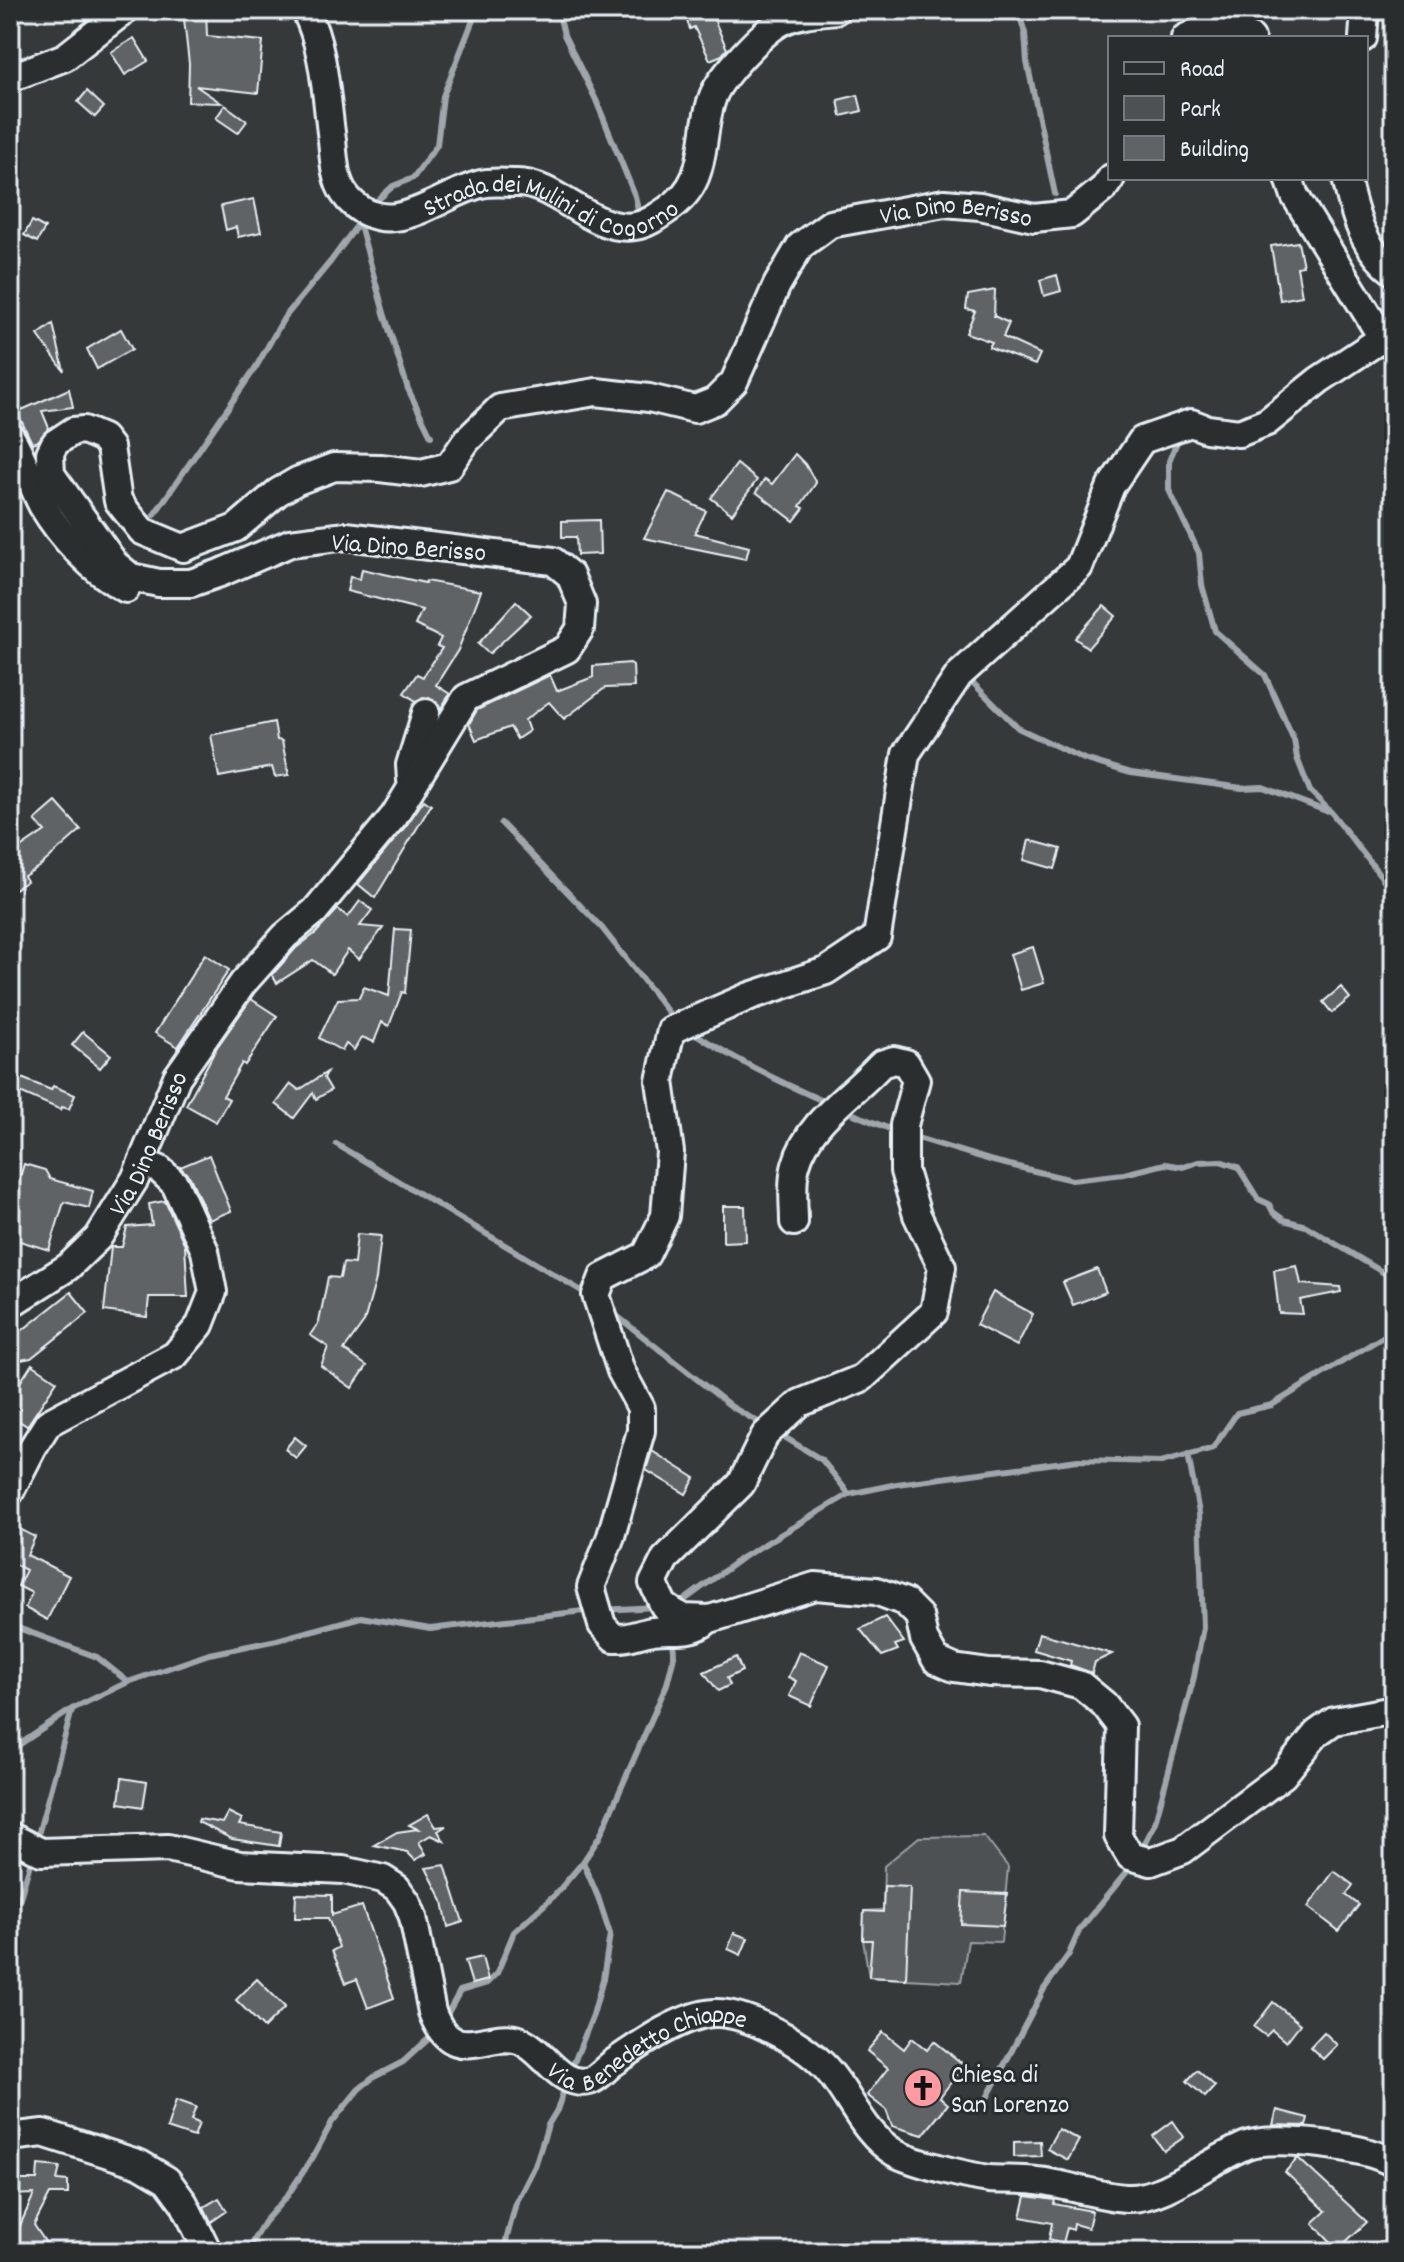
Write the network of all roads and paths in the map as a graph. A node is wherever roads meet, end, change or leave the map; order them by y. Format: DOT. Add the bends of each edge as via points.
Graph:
graph roads {
  1 [pos="125,10"];
  2 [pos="305,10"];
  3 [pos="836,10"];
  4 [pos="1365,10"];
  5 [pos="1189,36"];
  6 [pos="1247,36"];
  7 [pos="1363,36"];
  8 [pos="10,78"];
  9 [pos="1110,180"];
  10 [pos="1290,180"];
  11 [pos="1346,180"];
  12 [pos="1394,272"];
  13 [pos="1389,343"];
  14 [pos="10,436"];
  15 [pos="191,583"];
  16 [pos="426,713"];
  17 [pos="411,788"];
  18 [pos="142,1163"];
  19 [pos="794,1222"];
  20 [pos="10,1304"];
  21 [pos="10,1492"];
  22 [pos="710,1619"];
  23 [pos="1394,1710"];
  24 [pos="10,1836"];
  25 [pos="10,2137"];
  26 [pos="1394,2164"];
  27 [pos="208,2252"];
  1 -- 8 [label="street" via="65,57"];
  2 -- 3 [label="street, Strada dei Mulini di Cogorno" via="321,66 336,176 358,209 396,217 482,183 523,183 568,201 600,222 632,226 671,208 693,185 714,95 732,69 780,22"];
  4 -- 7 [label="street"];
  5 -- 6 [label="street" via="1218,27"];
  9 -- 15 [label="street, Via Dino Berisso" via="1072,214 1034,218 944,203 830,224 800,246 734,382 715,401 695,409 596,392 500,408 449,466 421,473 334,467 288,486 236,528 183,548 142,531 118,501 110,447 103,438 84,430 63,436 50,453 51,474 115,564 131,577"];
  10 -- 13 [label="street"];
  11 -- 12 [label="street" via="1365,242"];
  13 -- 22 [label="street" via="1319,380 1267,422 1239,433 1191,423 1142,440 1111,486 1079,567 959,675 906,754 877,937 826,971 671,1030 660,1081 670,1152 665,1216 646,1255 603,1277 596,1295 621,1371 641,1408 641,1431 591,1587 602,1625 614,1638 694,1630"];
  14 -- 15 [label="street" via="43,507 87,562 114,583 158,600"];
  15 -- 17 [label="street, Via Dino Berisso" via="290,543 346,536 553,561 570,575 582,604 580,629 567,649 466,698"];
  16 -- 17 [label="street" via="410,765"];
  17 -- 18 [label="street, Via Dino Berisso" via="315,911 243,983 177,1077"];
  18 -- 20 [label="street, Via Dino Berisso" via="98,1238 68,1267"];
  18 -- 21 [label="street" via="159,1169 175,1184 205,1251 213,1292 200,1325 175,1355 48,1423"];
  19 -- 22 [label="street" via="795,1168 823,1119 881,1064 906,1063 916,1080 904,1125 904,1171 917,1215 942,1267 934,1312 862,1378 800,1403 765,1435 741,1484 665,1559 653,1583 664,1606 683,1618"];
  22 -- 23 [label="street" via="815,1586 876,1591 905,1602 919,1616 936,1660 954,1668 1040,1674 1081,1685 1121,1726 1118,1836 1130,1856 1151,1862 1183,1850 1229,1817 1283,1775 1317,1733 1334,1721"];
  24 -- 26 [label="street, Via Benedetto Chiappe" via="41,1852 168,1848 240,1865 343,1870 383,1879 407,1902 432,2012 437,2025 458,2042 515,2039 534,2047 558,2072 593,2081 648,2040 688,2019 716,2013 743,2018 786,2038 823,2065 860,2120 895,2153 986,2178 1138,2198 1251,2143 1315,2142 1349,2147"];
  25 -- 27 [label="street" via="43,2133 140,2164 167,2180"];
}
